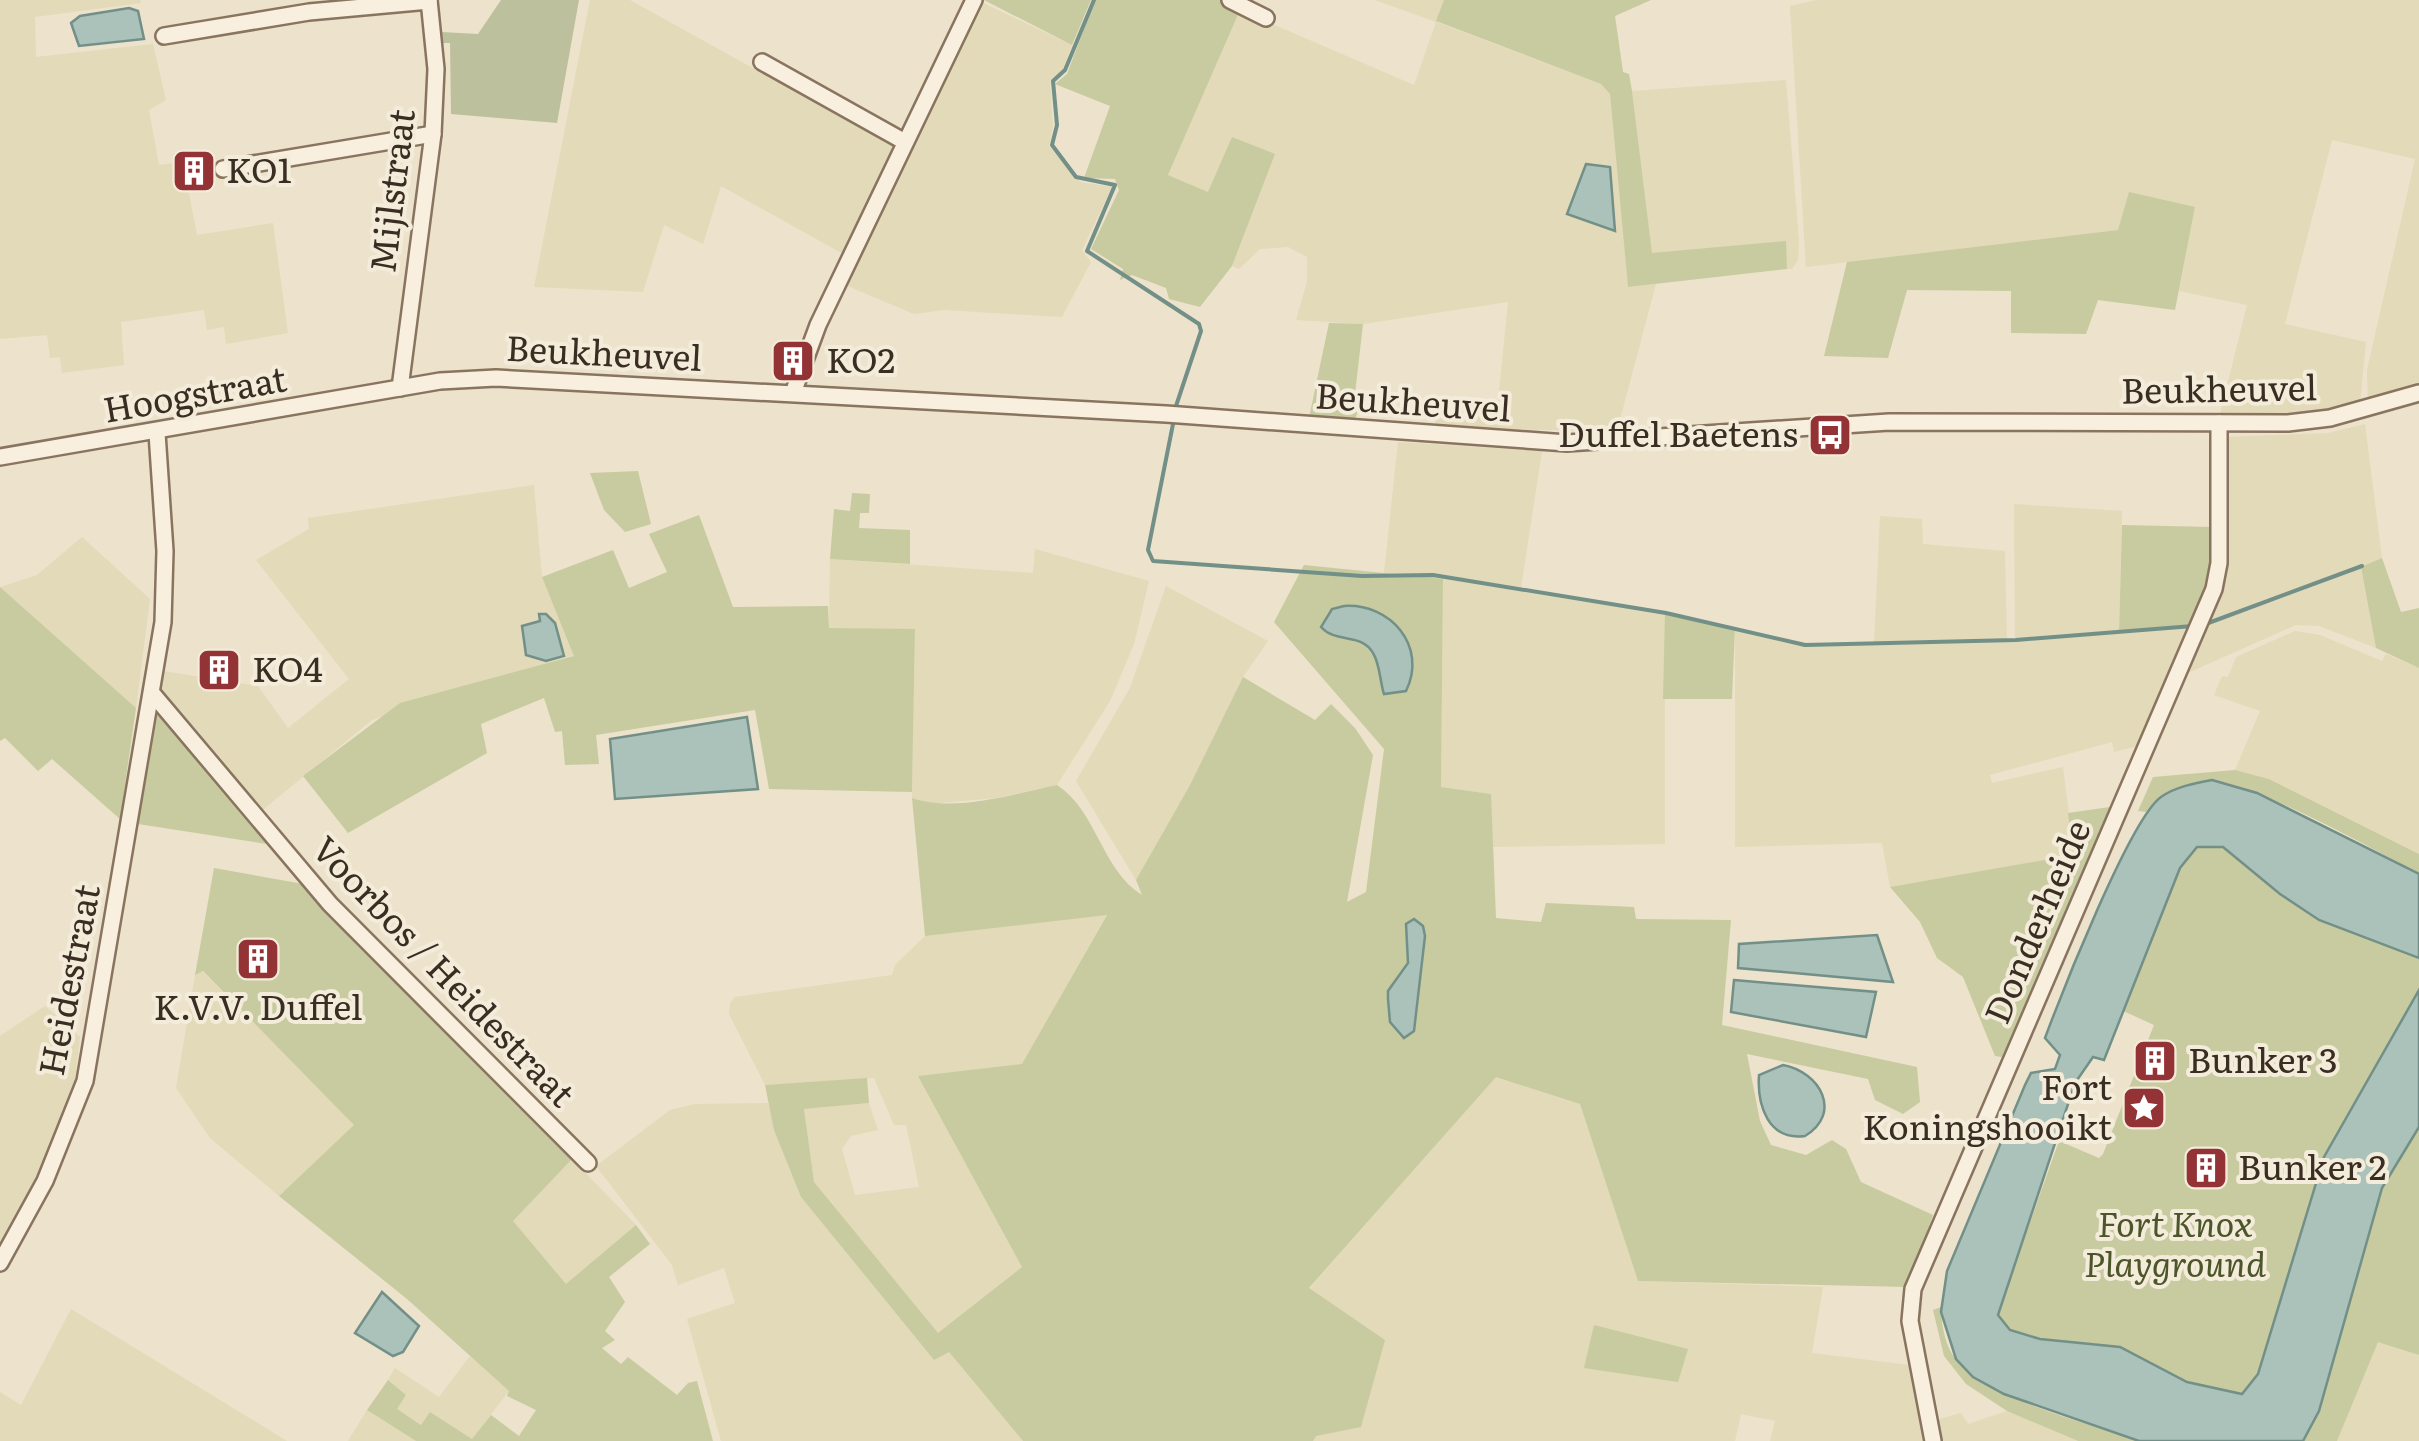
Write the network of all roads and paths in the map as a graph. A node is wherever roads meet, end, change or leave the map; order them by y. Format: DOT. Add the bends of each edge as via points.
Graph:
graph roads {
  1 [pos="429,0"];
  2 [pos="974,0"];
  3 [pos="1230,0"];
  4 [pos="1266,18"];
  5 [pos="164,36"];
  6 [pos="762,62"];
  7 [pos="433,134"];
  8 [pos="905,142"];
  9 [pos="222,168"];
  10 [pos="400,388"];
  11 [pos="794,392"];
  12 [pos="2419,394"];
  13 [pos="2219,423"];
  14 [pos="157,432"];
  15 [pos="0,457"];
  16 [pos="152,693"];
  17 [pos="588,1163"];
  18 [pos="0,1264"];
  19 [pos="1933,1441"];
  1 -- 5 [label="street"];
  1 -- 7 [label="street, Mijlstraat"];
  2 -- 8 [label="street"];
  3 -- 4 [label="street"];
  6 -- 8 [label="street"];
  7 -- 9 [label="street"];
  7 -- 10 [label="street, Mijlstraat"];
  8 -- 11 [label="street" via="818,325"];
  10 -- 11 [label="street, Beukheuvel" via="496,378"];
  10 -- 14 [label="street, Hoogstraat"];
  11 -- 13 [label="street, Beukheuvel" via="1567,443 1889,422"];
  12 -- 13 [label="street, Beukheuvel" via="2330,418"];
  13 -- 19 [label="street, Donderheide" via="2214,588 1913,1289 1910,1321"];
  14 -- 15 [label="street, Hoogstraat"];
  14 -- 16 [label="street, Heidestraat" via="165,551"];
  16 -- 17 [label="street, Voorbos / Heidestraat" via="330,904"];
  16 -- 18 [label="street, Heidestraat" via="84,1081 46,1181"];
}
